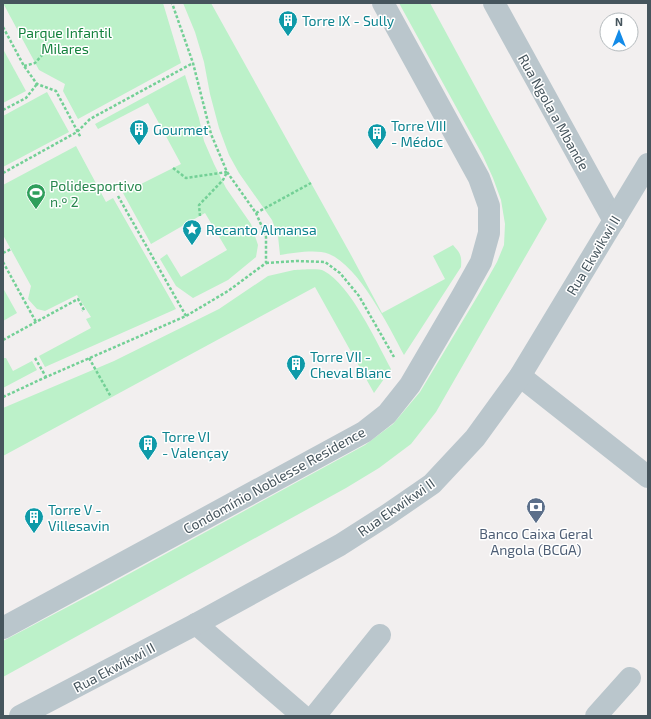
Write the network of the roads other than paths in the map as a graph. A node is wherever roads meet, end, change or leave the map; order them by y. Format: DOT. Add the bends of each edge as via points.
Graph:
graph roads {
  1 [pos="383,3"];
  2 [pos="494,3"];
  3 [pos="648,164"];
  4 [pos="614,221"];
  5 [pos="520,376"];
  6 [pos="648,477"];
  7 [pos="196,624"];
  8 [pos="3,628"];
  9 [pos="380,635"];
  10 [pos="630,678"];
  11 [pos="20,716"];
  12 [pos="303,716"];
  13 [pos="315,716"];
  14 [pos="596,716"];
  1 -- 8 [label="street, Condomínio Noblesse Residence" via="480,178 489,206 489,233 480,262 410,385 387,414 364,432"];
  2 -- 4 [label="street, Rua Ngola a Mbande"];
  3 -- 4 [label="street, Rua Ekwikwi II"];
  4 -- 5 [label="street, Rua Ekwikwi II"];
  5 -- 6 [label="street"];
  5 -- 7 [label="street, Rua Ekwikwi II" via="475,438 432,484 340,545"];
  7 -- 11 [label="street, Rua Ekwikwi II"];
  7 -- 12 [label="street"];
  9 -- 13 [label="street"];
  10 -- 14 [label="street"];
}
